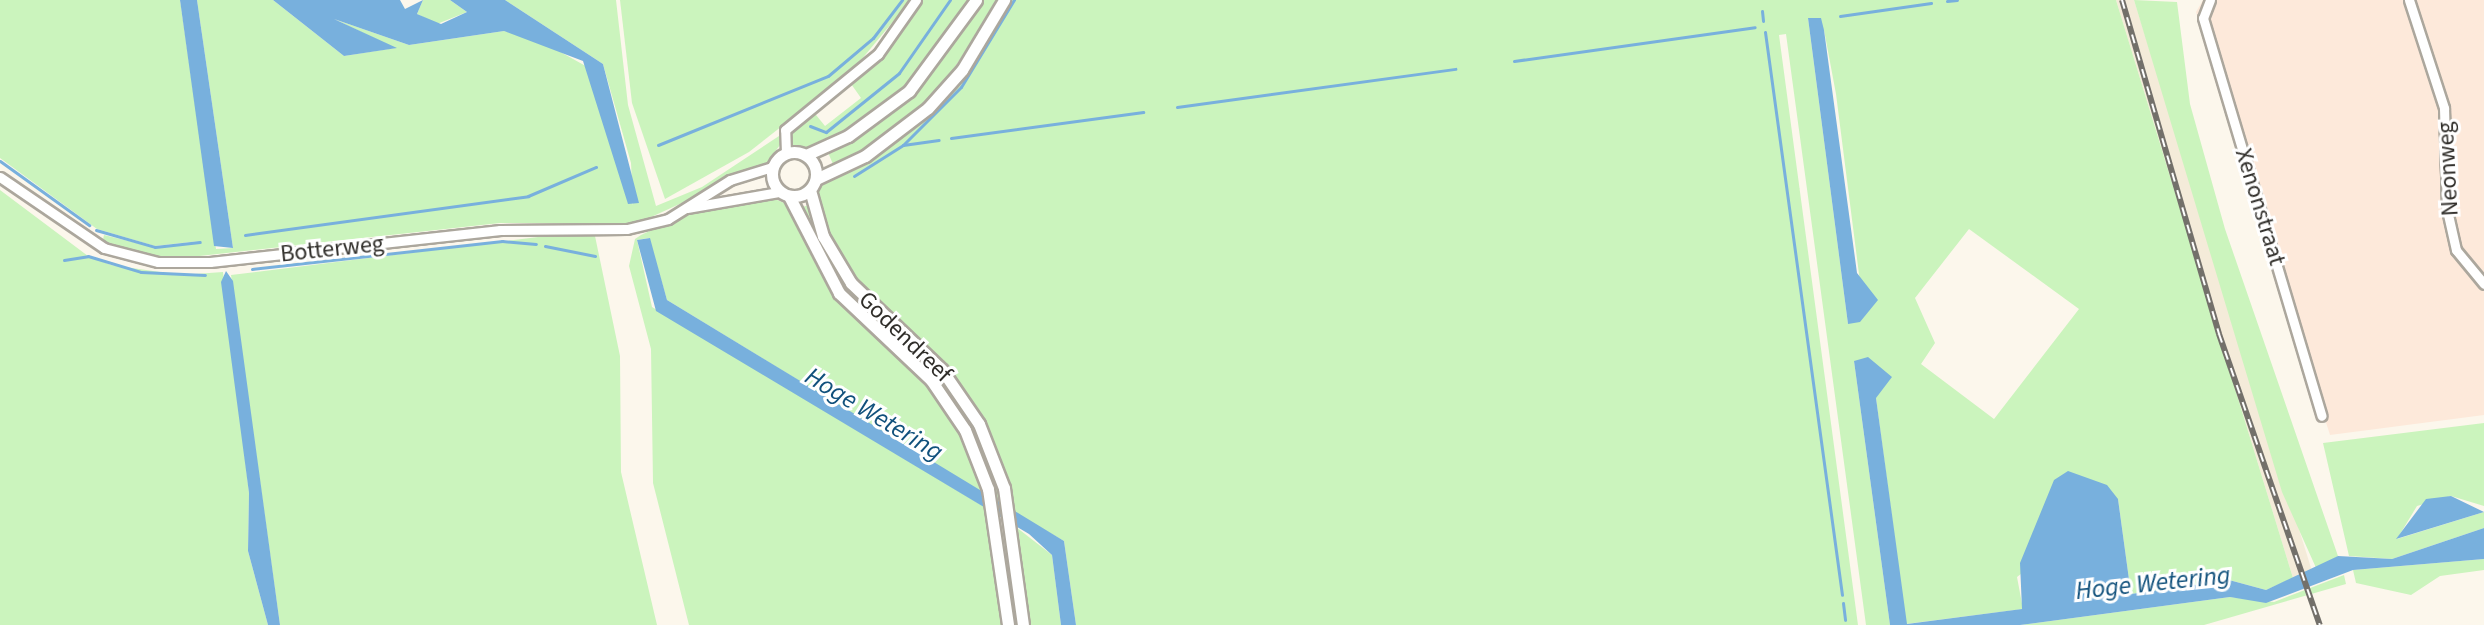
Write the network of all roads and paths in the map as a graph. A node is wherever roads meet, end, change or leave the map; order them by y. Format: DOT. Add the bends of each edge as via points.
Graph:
graph roads {
  1 [pos="916,0"];
  2 [pos="976,0"];
  3 [pos="1004,0"];
  4 [pos="2210,0"];
  5 [pos="2409,0"];
  6 [pos="786,153"];
  7 [pos="806,155"];
  8 [pos="772,167"];
  9 [pos="0,177"];
  10 [pos="816,179"];
  11 [pos="810,190"];
  12 [pos="784,194"];
  13 [pos="684,209"];
  14 [pos="2484,284"];
  15 [pos="2322,416"];
  16 [pos="1008,625"];
  17 [pos="1023,625"];
  1 -- 6 [label="street" via="878,54 785,130"];
  2 -- 7 [label="main road" via="909,91 848,136"];
  3 -- 10 [label="main road" via="975,52 928,108 865,156"];
  4 -- 15 [label="street, Xenonstraat" via="2203,18"];
  5 -- 14 [label="street, Neonweg" via="2444,108 2447,210 2456,250"];
  6 -- 7 [label="main road"];
  6 -- 8 [label="main road"];
  7 -- 10 [label="main road"];
  8 -- 12 [label="main road"];
  8 -- 13 [label="street, Botterweg" via="730,180"];
  9 -- 13 [label="street, Botterweg" via="86,239 158,262 500,230 627,229"];
  10 -- 11 [label="main road"];
  11 -- 12 [label="main road"];
  11 -- 17 [label="main road, Godendreef" via="823,236 851,283 968,404 997,462"];
  12 -- 13 [label="street, Botterweg"];
  12 -- 16 [label="main road, Godendreef" via="839,293 953,410 990,496"];
}
